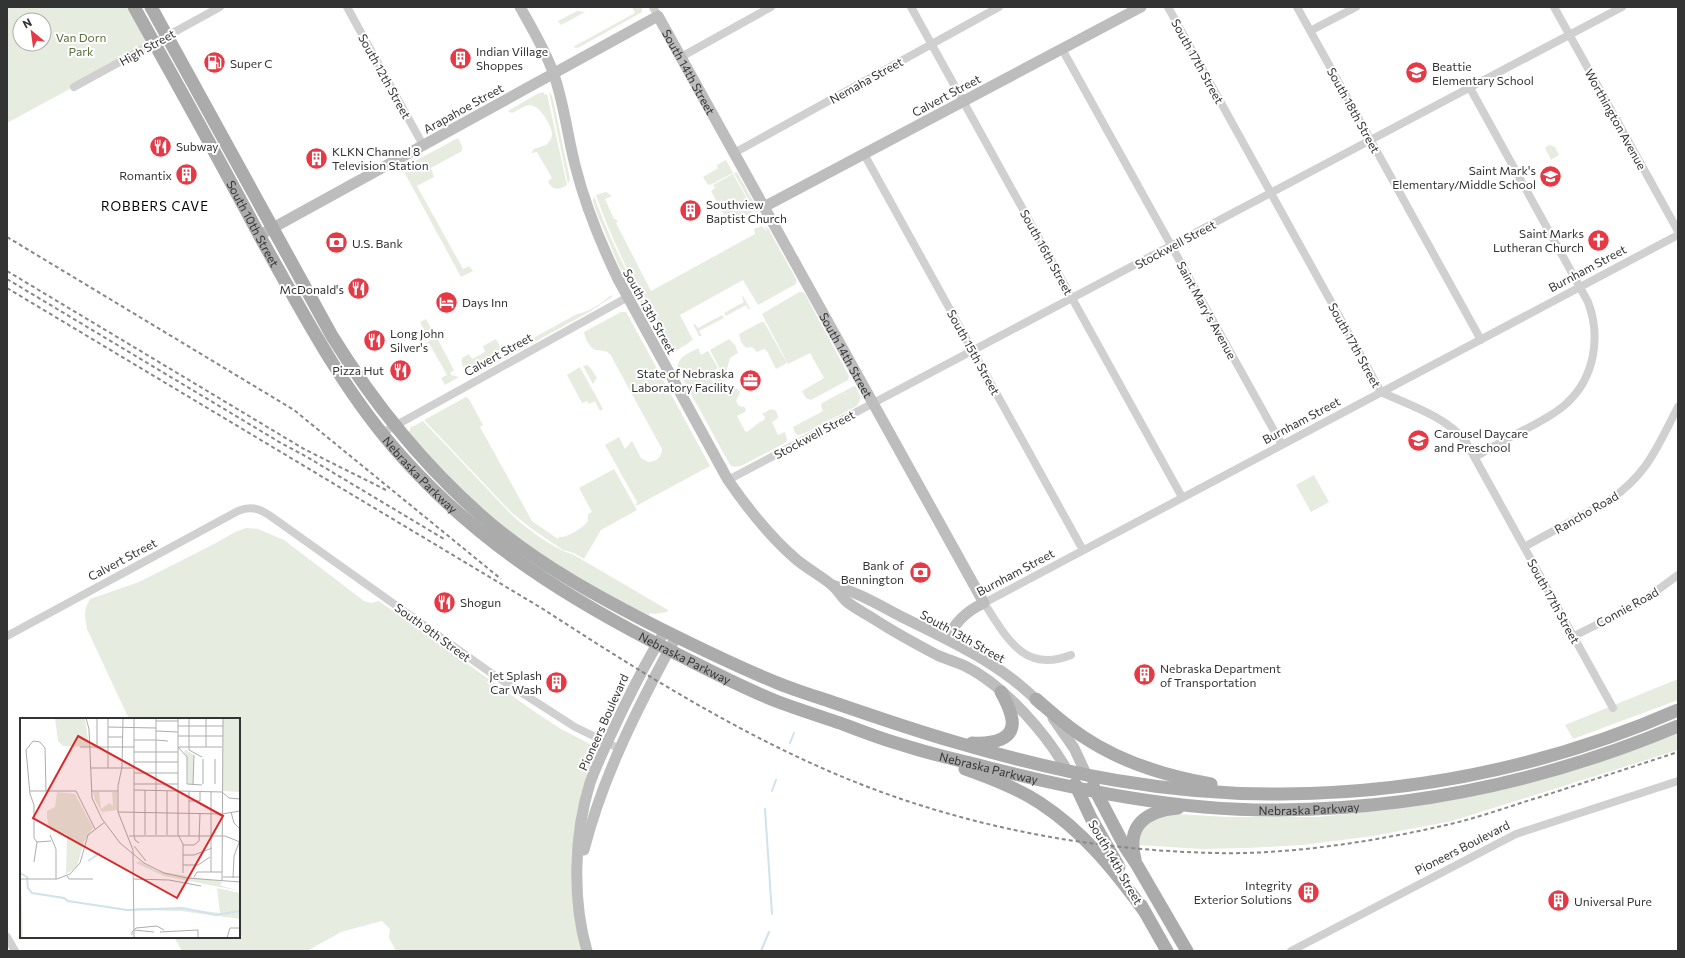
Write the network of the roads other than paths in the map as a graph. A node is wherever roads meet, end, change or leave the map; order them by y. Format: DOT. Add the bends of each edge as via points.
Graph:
graph roads {
  1 [pos="134,7"];
  2 [pos="151,7"];
  3 [pos="219,7"];
  4 [pos="347,7"];
  5 [pos="520,7"];
  6 [pos="771,7"];
  7 [pos="912,7"];
  8 [pos="999,7"];
  9 [pos="1141,7"];
  10 [pos="1168,7"];
  11 [pos="1297,7"];
  12 [pos="1356,7"];
  13 [pos="1554,7"];
  14 [pos="1622,7"];
  15 [pos="655,11"];
  16 [pos="1310,31"];
  17 [pos="1570,35"];
  18 [pos="167,36"];
  19 [pos="155,43"];
  20 [pos="932,44"];
  21 [pos="1062,49"];
  22 [pos="680,57"];
  23 [pos="554,73"];
  24 [pos="74,87"];
  25 [pos="1470,88"];
  26 [pos="964,101"];
  27 [pos="1371,140"];
  28 [pos="423,145"];
  29 [pos="734,153"];
  30 [pos="864,154"];
  31 [pos="1271,193"];
  32 [pos="764,207"];
  33 [pos="272,228"];
  34 [pos="1678,231"];
  35 [pos="260,235"];
  36 [pos="1678,235"];
  37 [pos="1172,246"];
  38 [pos="1580,287"];
  39 [pos="628,297"];
  40 [pos="1072,298"];
  41 [pos="1481,340"];
  42 [pos="973,351"];
  43 [pos="1381,392"];
  44 [pos="872,404"];
  45 [pos="1678,406"];
  46 [pos="395,426"];
  47 [pos="382,433"];
  48 [pos="1282,445"];
  49 [pos="1475,457"];
  50 [pos="728,480"];
  51 [pos="1182,497"];
  52 [pos="251,507"];
  53 [pos="1524,547"];
  54 [pos="1083,550"];
  55 [pos="1678,575"];
  56 [pos="832,585"];
  57 [pos="984,603"];
  58 [pos="670,634"];
  59 [pos="7,636"];
  60 [pos="1574,636"];
  61 [pos="946,639"];
  62 [pos="657,644"];
  63 [pos="669,650"];
  64 [pos="1070,655"];
  65 [pos="1001,692"];
  66 [pos="1036,699"];
  67 [pos="1613,708"];
  68 [pos="1678,710"];
  69 [pos="1678,726"];
  70 [pos="955,742"];
  71 [pos="607,743"];
  72 [pos="905,746"];
  73 [pos="620,750"];
  74 [pos="1068,772"];
  75 [pos="1088,776"];
  76 [pos="1678,782"];
  77 [pos="1077,788"];
  78 [pos="1096,792"];
  79 [pos="1264,793"];
  80 [pos="1211,808"];
  81 [pos="1137,865"];
  82 [pos="578,878"];
  83 [pos="1145,912"];
  84 [pos="7,937"];
  85 [pos="15,951"];
  86 [pos="587,951"];
  87 [pos="1166,951"];
  88 [pos="1187,951"];
  89 [pos="1291,951"];
  1 -- 19 [label="main road, South 10th Street"];
  2 -- 18 [label="main road, South 10th Street"];
  3 -- 18 [label="street, High Street"];
  4 -- 28 [label="street, South 12th Street"];
  5 -- 23 [label="main road, South 13th Street"];
  6 -- 22 [label="street"];
  7 -- 20 [label="street, South 16th Street"];
  8 -- 20 [label="street, Nemaha Street"];
  9 -- 21 [label="main road, Calvert Street"];
  10 -- 31 [label="street, South 17th Street"];
  11 -- 16 [label="street, South 18th Street"];
  12 -- 16 [label="street"];
  13 -- 17 [label="street, Worthington Avenue"];
  14 -- 17 [label="street, Stockwell Street"];
  15 -- 22 [label="main road, South 14th Street"];
  15 -- 23 [label="main road, Arapahoe Street"];
  16 -- 27 [label="street, South 18th Street"];
  17 -- 25 [label="street, Stockwell Street"];
  17 -- 34 [label="street, Worthington Avenue"];
  18 -- 19 [label="street, High Street"];
  18 -- 33 [label="main road, South 10th Street"];
  19 -- 24 [label="street, High Street"];
  19 -- 35 [label="main road, South 10th Street"];
  20 -- 26 [label="street, South 16th Street"];
  20 -- 29 [label="street, Nemaha Street"];
  21 -- 26 [label="main road, Calvert Street"];
  21 -- 37 [label="street, Saint Mary's Avenue"];
  22 -- 29 [label="main road, South 14th Street"];
  23 -- 28 [label="main road, Arapahoe Street"];
  23 -- 39 [label="main road, South 13th Street" via="574,163 589,212"];
  25 -- 27 [label="street, Stockwell Street"];
  25 -- 38 [label="street"];
  26 -- 30 [label="main road, Calvert Street"];
  26 -- 40 [label="street, South 16th Street"];
  27 -- 31 [label="street, Stockwell Street"];
  27 -- 41 [label="street, South 18th Street"];
  28 -- 33 [label="main road, Arapahoe Street"];
  29 -- 32 [label="main road, South 14th Street"];
  30 -- 32 [label="main road, Calvert Street"];
  30 -- 42 [label="street, South 15th Street"];
  31 -- 37 [label="street, Stockwell Street"];
  31 -- 43 [label="street, South 17th Street"];
  32 -- 44 [label="main road, South 14th Street"];
  33 -- 35 [label="main road, Arapahoe Street"];
  33 -- 46 [label="main road, South 10th Street" via="344,356"];
  35 -- 47 [label="main road, South 10th Street" via="318,341"];
  36 -- 38 [label="street, Burnham Street"];
  37 -- 40 [label="street, Stockwell Street"];
  37 -- 48 [label="street, Saint Mary's Avenue"];
  38 -- 41 [label="street, Burnham Street"];
  38 -- 49 [label="street" via="1590,308 1595,336 1592,360 1581,386 1567,403 1554,413"];
  39 -- 46 [label="street, Calvert Street"];
  39 -- 50 [label="main road, South 13th Street"];
  40 -- 42 [label="street, Stockwell Street"];
  40 -- 51 [label="street, South 16th Street"];
  41 -- 43 [label="street, Burnham Street"];
  42 -- 44 [label="street, Stockwell Street"];
  42 -- 54 [label="street, South 15th Street"];
  43 -- 48 [label="street, Burnham Street"];
  43 -- 49 [label="street, South 17th Street" via="1448,425 1462,437"];
  44 -- 50 [label="street, Stockwell Street"];
  44 -- 57 [label="main road, South 14th Street"];
  45 -- 53 [label="street, Rancho Road" via="1646,467 1623,490 1610,500"];
  46 -- 47 [label="street, Calvert Street"];
  46 -- 58 [label="main road, Nebraska Parkway" via="472,507 517,544 575,583"];
  47 -- 62 [label="main road, Nebraska Parkway" via="452,508 501,549 575,599"];
  48 -- 51 [label="street, Burnham Street"];
  49 -- 53 [label="street, South 17th Street"];
  50 -- 56 [label="main road, South 13th Street" via="773,537 797,560"];
  51 -- 54 [label="street, Burnham Street"];
  52 -- 59 [label="street, Calvert Street" via="232,514"];
  52 -- 71 [label="street, South 9th Street" via="269,515 491,673 555,715"];
  53 -- 60 [label="street, South 17th Street"];
  54 -- 57 [label="street, Burnham Street"];
  55 -- 60 [label="street, Connie Road" via="1640,603"];
  56 -- 61 [label="main road, South 13th Street" via="849,590"];
  56 -- 65 [label="main road, South 13th Street" via="846,601 874,620 939,655 966,666"];
  57 -- 61 [label="main road, Burnham Street" via="963,616"];
  57 -- 64 [label="street, South 14th Street" via="1020,652 1047,660"];
  58 -- 62 [label="main road, Pioneers Boulevard"];
  58 -- 63 [label="main road, Pioneers Boulevard"];
  58 -- 70 [label="main road, Nebraska Parkway" via="778,683 893,724"];
  60 -- 67 [label="street, South 17th Street"];
  61 -- 66 [label="main road, South 13th Street" via="997,669"];
  62 -- 63 [label="main road, Nebraska Parkway"];
  62 -- 71 [label="main road, Pioneers Boulevard" via="641,671"];
  63 -- 72 [label="main road, Nebraska Parkway" via="781,703"];
  63 -- 73 [label="main road, Pioneers Boulevard" via="653,678"];
  65 -- 70 [label="main road" via="1012,716 1008,735 993,743"];
  65 -- 74 [label="main road, South 13th Street" via="1051,743"];
  66 -- 75 [label="main road, South 13th Street" via="1060,726"];
  66 -- 79 [label="main road" via="1083,737 1130,762 1191,781"];
  68 -- 79 [label="main road, Nebraska Parkway" via="1627,731 1550,757 1481,773 1355,791"];
  69 -- 80 [label="main road, Nebraska Parkway" via="1556,770 1440,796 1334,808"];
  70 -- 74 [label="main road, Nebraska Parkway"];
  71 -- 73 [label="street, South 9th Street"];
  71 -- 82 [label="main road, Pioneers Boulevard" via="596,766 583,809"];
  72 -- 77 [label="main road, Nebraska Parkway"];
  72 -- 83 [label="main road" via="995,780 1040,802 1091,844"];
  73 -- 82 [label="main road, Pioneers Boulevard" via="596,808"];
  74 -- 75 [label="main road, Nebraska Parkway"];
  74 -- 77 [label="main road, South 14th Street"];
  75 -- 78 [label="main road, South 14th Street"];
  75 -- 79 [label="main road, Nebraska Parkway" via="1165,788"];
  76 -- 89 [label="street, Pioneers Boulevard" via="1516,834"];
  77 -- 78 [label="main road, Nebraska Parkway"];
  77 -- 83 [label="main road, South 14th Street" via="1091,818"];
  78 -- 80 [label="main road, Nebraska Parkway"];
  78 -- 81 [label="main road, South 14th Street"];
  80 -- 81 [label="main road" via="1170,809 1144,818 1133,834"];
  81 -- 88 [label="main road, South 14th Street"];
  82 -- 86 [label="main road, Pioneers Boulevard" via="581,926"];
  83 -- 87 [label="main road, South 14th Street"];
  84 -- 85 [label="street"];
}
